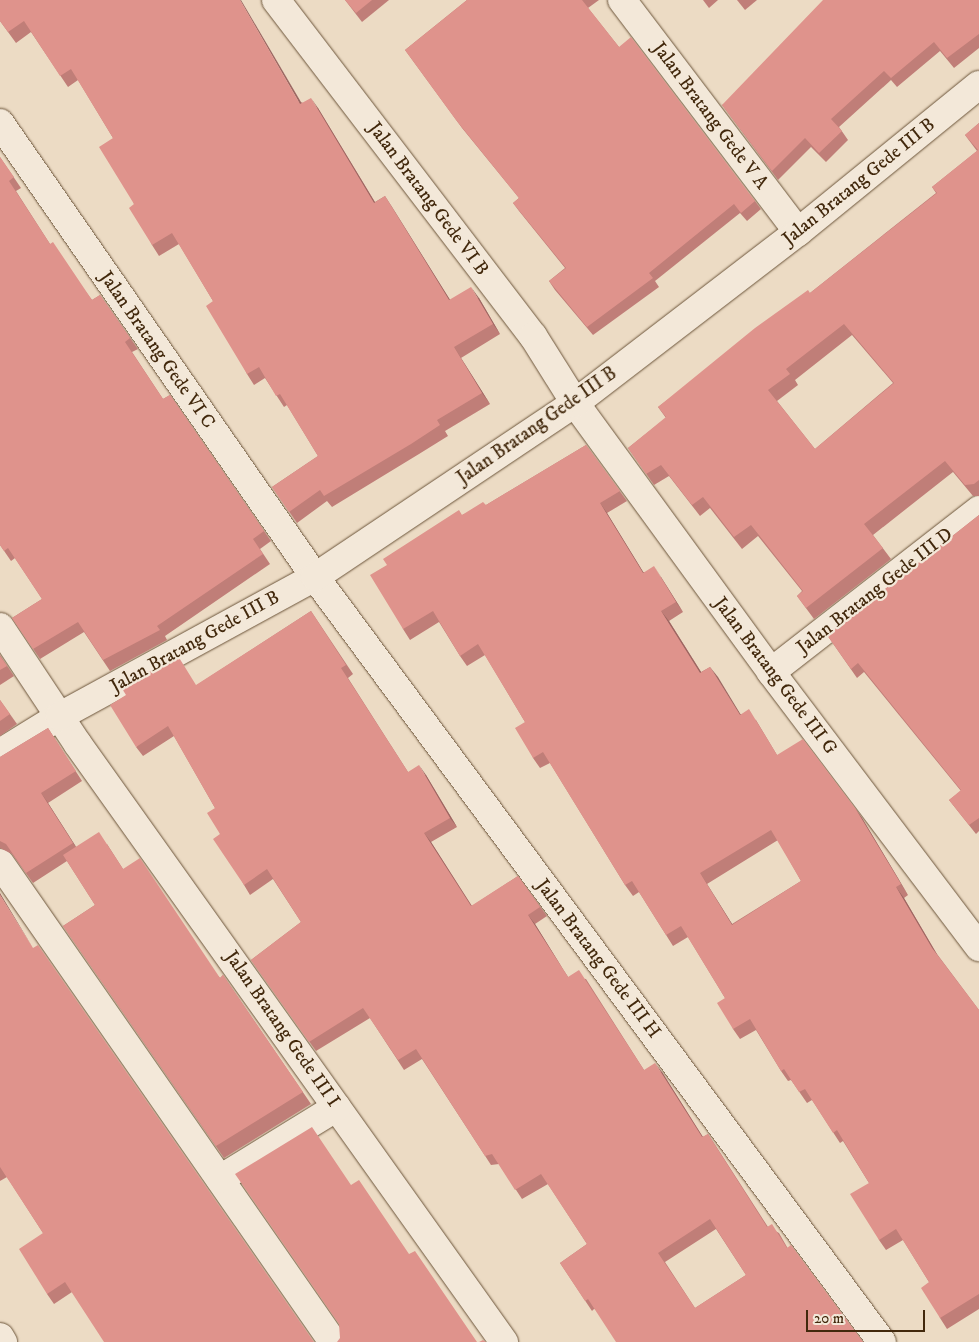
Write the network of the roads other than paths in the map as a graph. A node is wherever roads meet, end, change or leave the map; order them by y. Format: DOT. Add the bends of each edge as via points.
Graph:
graph roads {
  1 [pos="276,0"];
  2 [pos="622,0"];
  3 [pos="979,85"];
  4 [pos="0,123"];
  5 [pos="798,232"];
  6 [pos="575,403"];
  7 [pos="979,510"];
  8 [pos="315,577"];
  9 [pos="0,627"];
  10 [pos="771,672"];
  11 [pos="60,716"];
  12 [pos="0,753"];
  13 [pos="0,863"];
  14 [pos="979,947"];
  15 [pos="337,1107"];
  16 [pos="220,1179"];
  17 [pos="0,1337"];
  18 [pos="4,1342"];
  19 [pos="333,1342"];
  20 [pos="504,1342"];
  21 [pos="882,1342"];
  1 -- 6 [label="street, Jalan Bratang Gede VI B" via="533,336"];
  2 -- 5 [label="street, Jalan Bratang Gede V A"];
  3 -- 5 [label="street, Jalan Bratang Gede III B"];
  4 -- 8 [label="street, Jalan Bratang Gede VI C"];
  5 -- 6 [label="street, Jalan Bratang Gede III B"];
  6 -- 8 [label="street, Jalan Bratang Gede III B"];
  6 -- 10 [label="street, Jalan Bratang Gede III G"];
  7 -- 10 [label="street, Jalan Bratang Gede III D"];
  8 -- 11 [label="street, Jalan Bratang Gede III B"];
  8 -- 21 [label="street, Jalan Bratang Gede III H"];
  9 -- 11 [label="street, Jalan Bratang Gede III I"];
  10 -- 14 [label="street, Jalan Bratang Gede III G"];
  11 -- 12 [label="street, Jalan Bratang Gede III B"];
  11 -- 15 [label="street, Jalan Bratang Gede III I"];
  13 -- 16 [label="street"];
  15 -- 16 [label="street"];
  15 -- 20 [label="street, Jalan Bratang Gede III I"];
  16 -- 19 [label="street"];
  17 -- 18 [label="street"];
}
